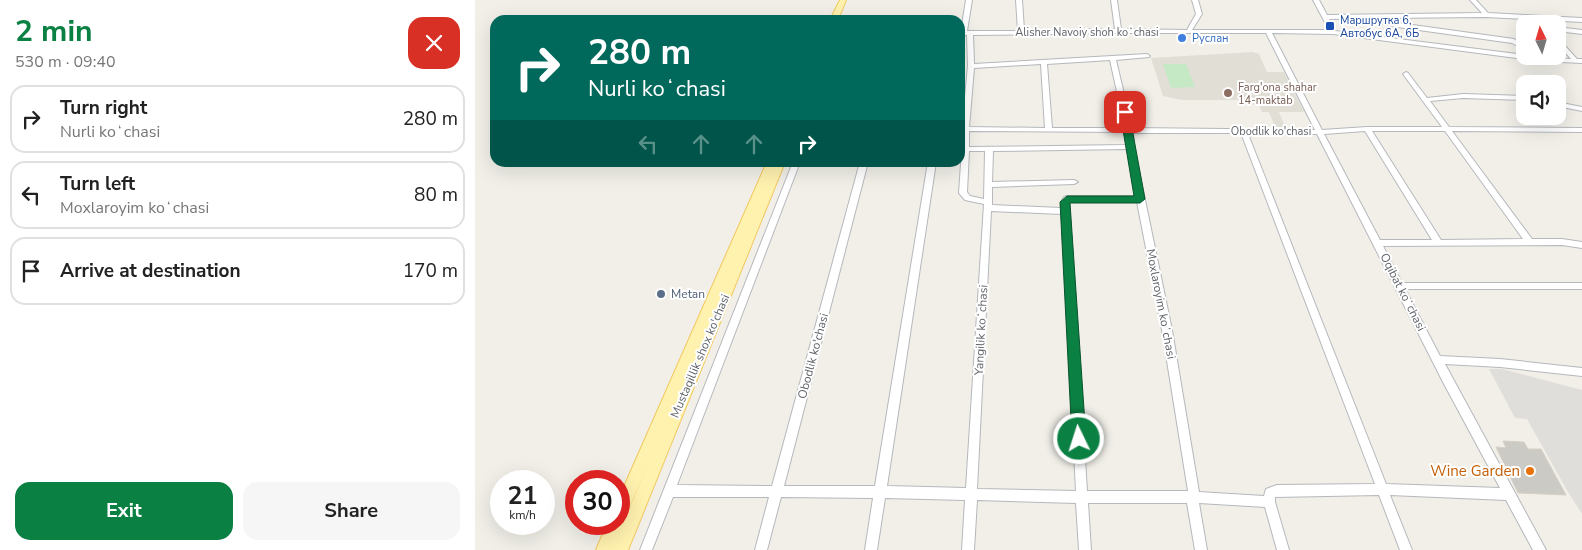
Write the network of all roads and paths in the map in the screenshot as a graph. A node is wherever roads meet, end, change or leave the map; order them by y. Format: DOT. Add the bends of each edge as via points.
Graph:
graph roads {
  1 [pos="843,0"];
  2 [pos="969,0"];
  3 [pos="1019,0"];
  4 [pos="1114,0"];
  5 [pos="1195,0"];
  6 [pos="1316,0"];
  7 [pos="1473,0"];
  8 [pos="836,15"];
  9 [pos="1486,15"];
  10 [pos="1325,17"];
  11 [pos="1370,17"];
  12 [pos="1582,20"];
  13 [pos="1566,29"];
  14 [pos="1118,31"];
  15 [pos="1021,32"];
  16 [pos="1187,32"];
  17 [pos="1269,32"];
  18 [pos="1333,32"];
  19 [pos="1582,32"];
  20 [pos="965,33"];
  21 [pos="1516,42"];
  22 [pos="1566,48"];
  23 [pos="1147,56"];
  24 [pos="1516,56"];
  25 [pos="1113,58"];
  26 [pos="1566,60"];
  27 [pos="1579,61"];
  28 [pos="1044,62"];
  29 [pos="971,66"];
  30 [pos="1406,74"];
  31 [pos="1516,97"];
  32 [pos="1426,100"];
  33 [pos="1566,105"];
  34 [pos="1582,108"];
  35 [pos="965,109"];
  36 [pos="1367,129"];
  37 [pos="965,130"];
  38 [pos="1040,130"];
  39 [pos="1049,130"];
  40 [pos="1129,130"];
  41 [pos="1447,130"];
  42 [pos="1582,130"];
  43 [pos="1244,131"];
  44 [pos="1319,132"];
  45 [pos="965,144"];
  46 [pos="1130,147"];
  47 [pos="1039,148"];
  48 [pos="966,149"];
  49 [pos="989,149"];
  50 [pos="769,167"];
  51 [pos="778,167"];
  52 [pos="795,167"];
  53 [pos="863,167"];
  54 [pos="931,167"];
  55 [pos="1074,182"];
  56 [pos="988,184"];
  57 [pos="1140,199"];
  58 [pos="988,205"];
  59 [pos="1064,211"];
  60 [pos="1438,242"];
  61 [pos="1530,242"];
  62 [pos="1378,243"];
  63 [pos="1582,245"];
  64 [pos="1401,286"];
  65 [pos="1582,286"];
  66 [pos="1438,360"];
  67 [pos="1582,372"];
  68 [pos="1383,488"];
  69 [pos="630,489"];
  70 [pos="777,490"];
  71 [pos="669,491"];
  72 [pos="881,492"];
  73 [pos="971,494"];
  74 [pos="1509,494"];
  75 [pos="1083,497"];
  76 [pos="1192,497"];
  77 [pos="1269,502"];
  78 [pos="614,535"];
  79 [pos="612,548"];
  80 [pos="646,550"];
  81 [pos="761,550"];
  82 [pos="871,550"];
  83 [pos="968,550"];
  84 [pos="1085,550"];
  85 [pos="1201,550"];
  86 [pos="1283,550"];
  87 [pos="1406,550"];
  88 [pos="1540,550"];
  1 -- 8 [label="main road"];
  2 -- 20 [label="street"];
  3 -- 15 [label="street"];
  4 -- 14 [label="street"];
  5 -- 16 [label="street" via="1199,14"];
  6 -- 10 [label="street"];
  7 -- 9 [label="street"];
  9 -- 11 [label="street"];
  9 -- 12 [label="street"];
  10 -- 11 [label="street"];
  10 -- 18 [label="street"];
  11 -- 21 [label="street" via="1390,24"];
  13 -- 19 [label="street"];
  14 -- 15 [label="street, Alisher Navoiy shoh koʻchasi"];
  14 -- 16 [label="street, Alisher Navoiy shoh koʻchasi"];
  15 -- 20 [label="street, Alisher Navoiy shoh koʻchasi"];
  16 -- 17 [label="street, Alisher Navoiy shoh koʻchasi"];
  17 -- 18 [label="street, Alisher Navoiy shoh koʻchasi"];
  17 -- 44 [label="street, Oqibat koʻchasi"];
  18 -- 24 [label="street, Alisher Navoiy shoh koʻchasi"];
  20 -- 29 [label="street"];
  22 -- 27 [label="street"];
  23 -- 25 [label="street"];
  25 -- 28 [label="street"];
  25 -- 40 [label="street, Moxlaroyim koʻchasi"];
  26 -- 27 [label="street, Alisher Navoiy shoh koʻchasi"];
  28 -- 29 [label="street"];
  28 -- 39 [label="street"];
  29 -- 35 [label="street"];
  30 -- 32 [label="street"];
  31 -- 32 [label="street" via="1479,94"];
  32 -- 41 [label="street"];
  33 -- 34 [label="street"];
  36 -- 41 [label="street, Obodlik ko'chasi"];
  36 -- 44 [label="street, Obodlik ko'chasi"];
  36 -- 60 [label="street"];
  37 -- 38 [label="street, Obodlik ko'chasi"];
  38 -- 39 [label="street, Obodlik ko'chasi"];
  38 -- 47 [label="street"];
  39 -- 40 [label="street, Obodlik ko'chasi"];
  40 -- 43 [label="street, Obodlik ko'chasi"];
  40 -- 46 [label="street, Moxlaroyim koʻchasi"];
  41 -- 42 [label="street, Obodlik ko'chasi"];
  41 -- 61 [label="street"];
  43 -- 44 [label="street, Obodlik ko'chasi"];
  43 -- 68 [label="street"];
  44 -- 62 [label="street, Oqibat koʻchasi"];
  45 -- 48 [label="street"];
  46 -- 47 [label="street"];
  46 -- 57 [label="street, Moxlaroyim koʻchasi"];
  47 -- 49 [label="street"];
  48 -- 49 [label="street"];
  48 -- 58 [label="street" via="964,196"];
  49 -- 56 [label="street, Yangilik koʻchasi"];
  50 -- 69 [label="main road, Mustaqillik shox ko'chasi"];
  51 -- 79 [label="main road, Mustaqillik shox ko'chasi"];
  52 -- 71 [label="street"];
  53 -- 70 [label="street, Obodlik ko'chasi"];
  54 -- 72 [label="street"];
  55 -- 56 [label="street"];
  56 -- 58 [label="street, Yangilik koʻchasi"];
  57 -- 59 [label="street" via="1067,199"];
  57 -- 76 [label="street, Moxlaroyim koʻchasi" via="1167,330 1194,491"];
  58 -- 59 [label="street"];
  58 -- 73 [label="street, Yangilik koʻchasi"];
  59 -- 75 [label="street"];
  60 -- 61 [label="street"];
  60 -- 62 [label="street"];
  61 -- 63 [label="street"];
  62 -- 64 [label="street, Oqibat koʻchasi"];
  64 -- 65 [label="street"];
  64 -- 66 [label="street, Oqibat koʻchasi"];
  66 -- 67 [label="street"];
  66 -- 74 [label="street, Oqibat koʻchasi"];
  68 -- 74 [label="street"];
  68 -- 77 [label="street" via="1272,492"];
  68 -- 87 [label="street"];
  70 -- 71 [label="street"];
  70 -- 72 [label="street"];
  70 -- 81 [label="street, Obodlik ko'chasi"];
  71 -- 80 [label="street"];
  72 -- 73 [label="street"];
  72 -- 82 [label="street"];
  73 -- 75 [label="street"];
  73 -- 83 [label="street, Yangilik koʻchasi"];
  74 -- 88 [label="street, Oqibat koʻchasi"];
  75 -- 76 [label="street"];
  75 -- 84 [label="street"];
  76 -- 77 [label="street"];
  76 -- 85 [label="street, Moxlaroyim koʻchasi"];
  77 -- 86 [label="street"];
  78 -- 79 [label="main road, Mustaqillik shox ko'chasi"];
}
